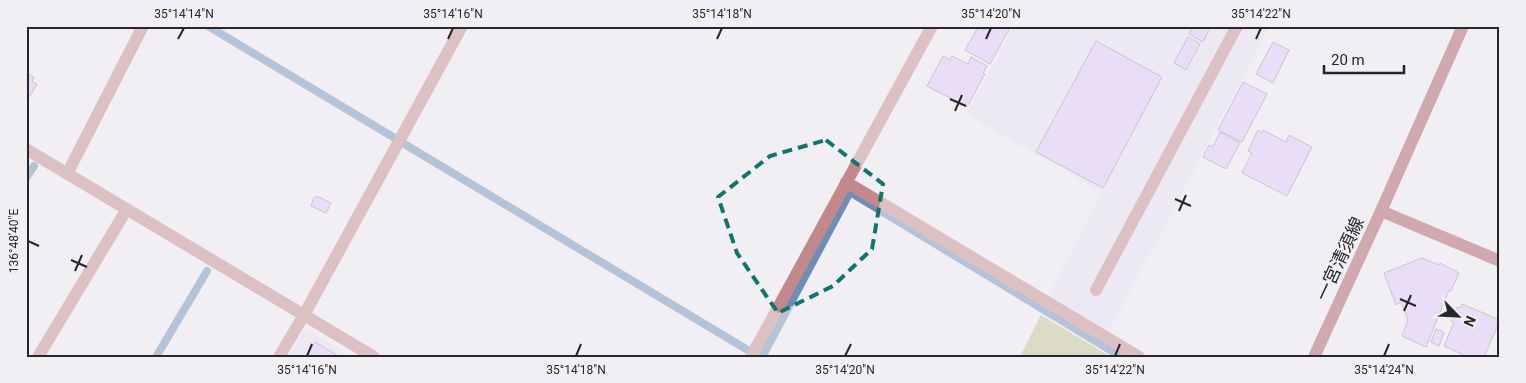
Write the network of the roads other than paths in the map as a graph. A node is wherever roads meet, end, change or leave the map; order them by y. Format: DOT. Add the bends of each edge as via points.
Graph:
graph roads {
  1 [pos="143,26"];
  2 [pos="462,26"];
  3 [pos="932,26"];
  4 [pos="1237,26"];
  5 [pos="1463,26"];
  6 [pos="26,149"];
  7 [pos="68,174"];
  8 [pos="846,182"];
  9 [pos="126,209"];
  10 [pos="1381,210"];
  11 [pos="1500,261"];
  12 [pos="1096,290"];
  13 [pos="304,315"];
  14 [pos="38,357"];
  15 [pos="279,357"];
  16 [pos="374,357"];
  17 [pos="751,357"];
  18 [pos="1139,357"];
  19 [pos="1314,357"];
  1 -- 7 [label="street"];
  2 -- 13 [label="street"];
  3 -- 8 [label="street"];
  4 -- 12 [label="street"];
  5 -- 10 [label="main road"];
  6 -- 7 [label="street"];
  7 -- 9 [label="street"];
  8 -- 17 [label="street"];
  8 -- 18 [label="street"];
  9 -- 13 [label="street"];
  9 -- 14 [label="street"];
  10 -- 11 [label="main road, 一宮清須線"];
  10 -- 19 [label="main road, 一宮清須線"];
  13 -- 15 [label="street"];
  13 -- 16 [label="street"];
}
